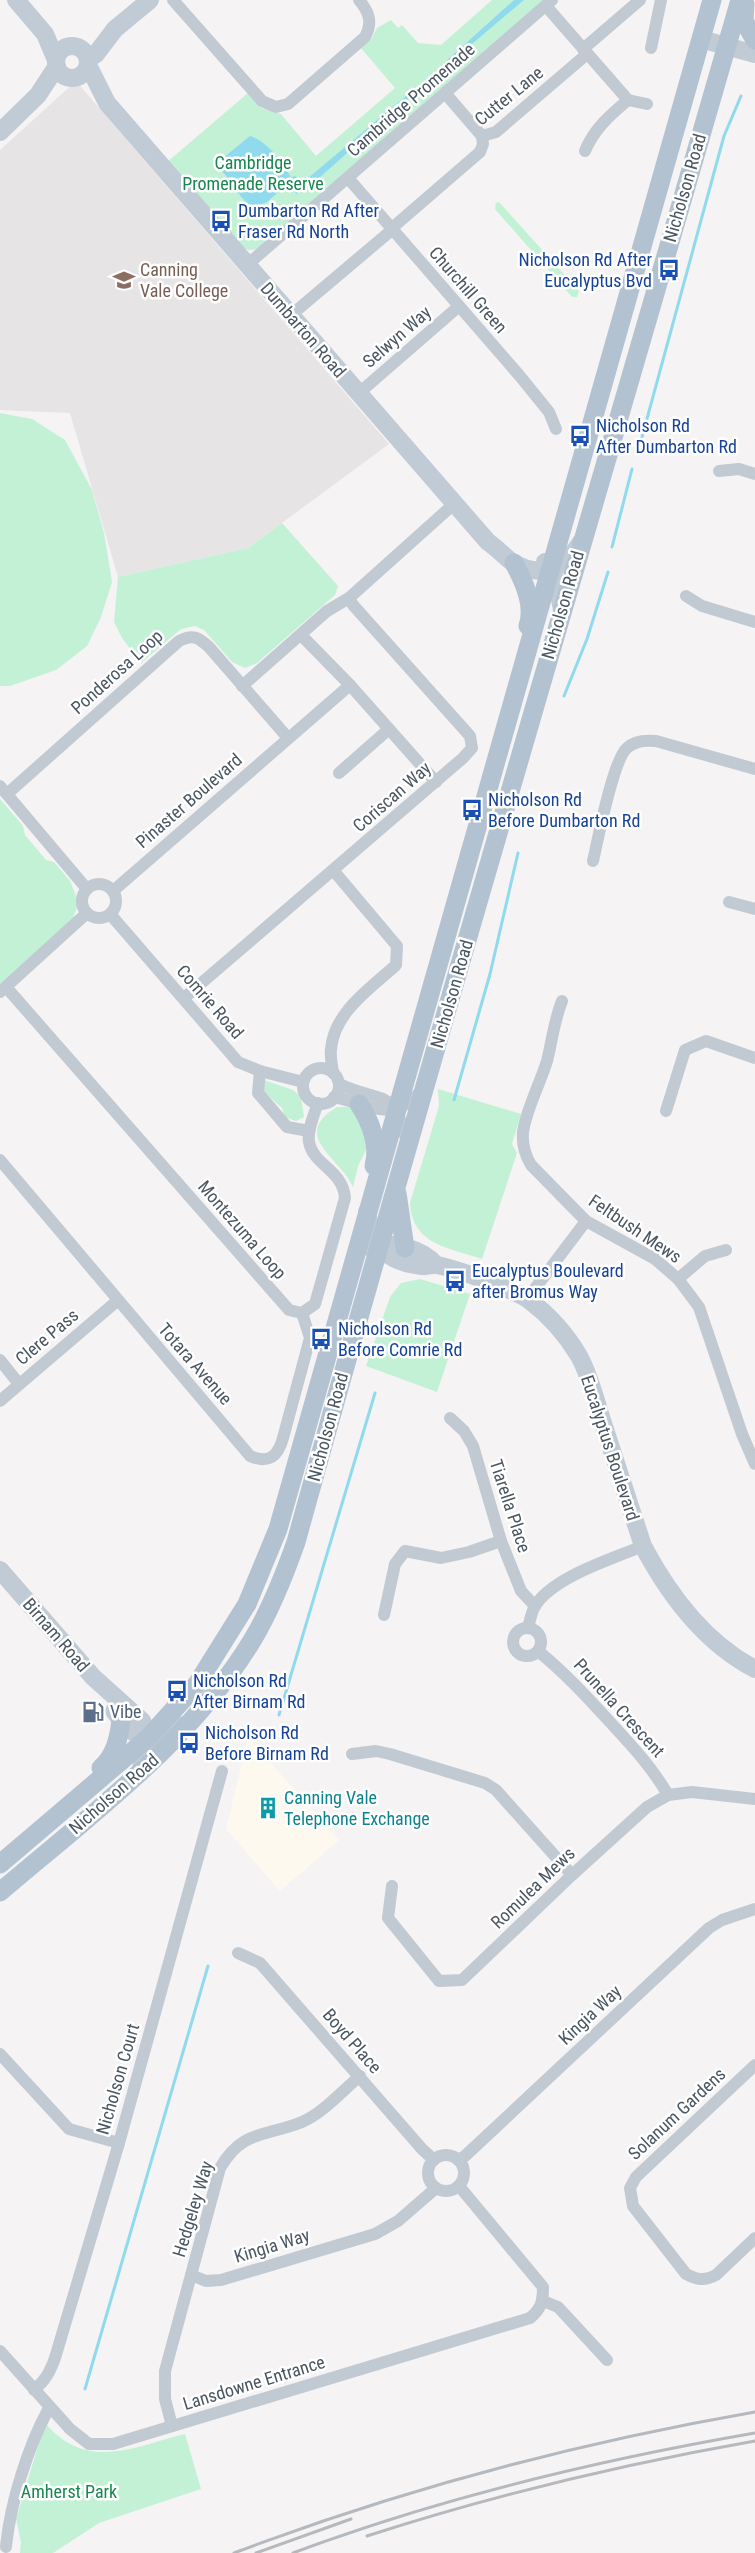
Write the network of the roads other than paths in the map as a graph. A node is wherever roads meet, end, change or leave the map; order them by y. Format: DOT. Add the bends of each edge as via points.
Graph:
graph roads {
  1 [pos="16,0"];
  2 [pos="150,0"];
  3 [pos="173,0"];
  4 [pos="359,0"];
  5 [pos="640,0"];
  6 [pos="661,0"];
  7 [pos="712,0"];
  8 [pos="740,0"];
  9 [pos="745,0"];
  10 [pos="549,3"];
  11 [pos="702,34"];
  12 [pos="755,41"];
  13 [pos="728,42"];
  14 [pos="650,48"];
  15 [pos="585,52"];
  16 [pos="755,54"];
  17 [pos="72,63"];
  18 [pos="445,93"];
  19 [pos="628,100"];
  20 [pos="647,104"];
  21 [pos="0,132"];
  22 [pos="482,136"];
  23 [pos="585,151"];
  24 [pos="348,178"];
  25 [pos="392,228"];
  26 [pos="247,265"];
  27 [pos="458,307"];
  28 [pos="290,316"];
  29 [pos="359,393"];
  30 [pos="556,429"];
  31 [pos="718,470"];
  32 [pos="755,474"];
  33 [pos="456,503"];
  34 [pos="581,542"];
  35 [pos="509,558"];
  36 [pos="552,570"];
  37 [pos="686,596"];
  38 [pos="349,598"];
  39 [pos="562,608"];
  40 [pos="755,622"];
  41 [pos="301,635"];
  42 [pos="350,685"];
  43 [pos="242,686"];
  44 [pos="506,726"];
  45 [pos="390,729"];
  46 [pos="288,738"];
  47 [pos="755,769"];
  48 [pos="339,773"];
  49 [pos="436,782"];
  50 [pos="3,790"];
  51 [pos="593,861"];
  52 [pos="333,870"];
  53 [pos="87,889"];
  54 [pos="113,891"];
  55 [pos="729,902"];
  56 [pos="755,909"];
  57 [pos="87,913"];
  58 [pos="110,914"];
  59 [pos="3,989"];
  60 [pos="184,998"];
  61 [pos="562,1001"];
  62 [pos="331,1050"];
  63 [pos="755,1058"];
  64 [pos="319,1068"];
  65 [pos="260,1071"];
  66 [pos="336,1078"];
  67 [pos="303,1082"];
  68 [pos="425,1086"];
  69 [pos="334,1097"];
  70 [pos="318,1103"];
  71 [pos="359,1104"];
  72 [pos="397,1110"];
  73 [pos="666,1111"];
  74 [pos="309,1131"];
  75 [pos="408,1147"];
  76 [pos="0,1160"];
  77 [pos="396,1187"];
  78 [pos="368,1208"];
  79 [pos="586,1221"];
  80 [pos="378,1246"];
  81 [pos="405,1248"];
  82 [pos="726,1250"];
  83 [pos="436,1265"];
  84 [pos="350,1270"];
  85 [pos="678,1278"];
  86 [pos="527,1299"];
  87 [pos="117,1301"];
  88 [pos="302,1312"];
  89 [pos="0,1360"];
  90 [pos="19,1384"];
  91 [pos="0,1401"];
  92 [pos="450,1418"];
  93 [pos="755,1464"];
  94 [pos="501,1541"];
  95 [pos="643,1546"];
  96 [pos="0,1570"];
  97 [pos="535,1606"];
  98 [pos="384,1615"];
  99 [pos="528,1628"];
  100 [pos="538,1651"];
  101 [pos="237,1663"];
  102 [pos="755,1669"];
  103 [pos="93,1677"];
  104 [pos="121,1720"];
  105 [pos="148,1738"];
  106 [pos="352,1754"];
  107 [pos="222,1771"];
  108 [pos="140,1773"];
  109 [pos="668,1795"];
  110 [pos="755,1799"];
  111 [pos="0,1856"];
  112 [pos="0,1864"];
  113 [pos="572,1875"];
  114 [pos="392,1886"];
  115 [pos="0,1892"];
  116 [pos="755,1909"];
  117 [pos="238,1953"];
  118 [pos="0,2054"];
  119 [pos="755,2065"];
  120 [pos="360,2076"];
  121 [pos="119,2143"];
  122 [pos="434,2160"];
  123 [pos="458,2160"];
  124 [pos="459,2186"];
  125 [pos="436,2188"];
  126 [pos="755,2238"];
  127 [pos="191,2275"];
  128 [pos="543,2302"];
  129 [pos="0,2351"];
  130 [pos="606,2360"];
  131 [pos="34,2390"];
  132 [pos="49,2408"];
  133 [pos="172,2426"];
  134 [pos="6,2547"];
  1 -- 17 [label="street, Dumbarton Road"];
  2 -- 17 [label="street"];
  3 -- 4 [label="street" via="262,101 276,106 288,104 365,37 370,22 367,10"];
  5 -- 15 [label="street, Cutter Lane"];
  6 -- 14 [label="street"];
  7 -- 11 [label="main road, Nicholson Road"];
  8 -- 13 [label="main road, Nicholson Road"];
  9 -- 12 [label="main road" via="744,21"];
  10 -- 15 [label="street"];
  10 -- 18 [label="street, Cambridge Promenade"];
  11 -- 13 [label="street"];
  11 -- 36 [label="main road, Nicholson Road"];
  12 -- 13 [label="street"];
  13 -- 16 [label="street"];
  13 -- 34 [label="main road, Nicholson Road"];
  15 -- 19 [label="street"];
  15 -- 22 [label="street, Cutter Lane" via="496,132"];
  17 -- 21 [label="street"];
  17 -- 26 [label="street, Dumbarton Road"];
  18 -- 22 [label="street"];
  18 -- 24 [label="street, Cambridge Promenade"];
  19 -- 20 [label="street"];
  19 -- 23 [label="street" via="598,128"];
  22 -- 25 [label="street, Cutter Lane" via="480,152"];
  24 -- 25 [label="street, Churchill Green"];
  24 -- 26 [label="street, Cambridge Promenade"];
  25 -- 27 [label="street, Churchill Green"];
  25 -- 28 [label="street, Cutter Lane"];
  26 -- 28 [label="street, Dumbarton Road"];
  27 -- 29 [label="street, Selwyn Way"];
  27 -- 30 [label="street, Churchill Green" via="549,412"];
  28 -- 29 [label="street, Dumbarton Road"];
  29 -- 33 [label="street, Dumbarton Road"];
  31 -- 32 [label="street"];
  33 -- 35 [label="street, Dumbarton Road" via="488,542"];
  33 -- 38 [label="street"];
  34 -- 36 [label="street" via="574,553"];
  34 -- 39 [label="main road, Nicholson Road"];
  35 -- 36 [label="street, Dumbarton Road" via="516,553 543,560"];
  35 -- 44 [label="main road" via="522,579 532,614 506,695"];
  36 -- 39 [label="street"];
  36 -- 44 [label="main road, Nicholson Road"];
  37 -- 40 [label="street" via="702,606"];
  38 -- 41 [label="street" via="327,611"];
  38 -- 49 [label="street, Coriscan Way" via="470,736 472,748"];
  39 -- 68 [label="main road, Nicholson Road"];
  41 -- 42 [label="street"];
  41 -- 43 [label="street"];
  42 -- 45 [label="street"];
  42 -- 46 [label="street, Pinaster Boulevard"];
  43 -- 46 [label="street, Ponderosa Loop"];
  43 -- 50 [label="street, Ponderosa Loop" via="210,647 198,638 189,636 179,640"];
  44 -- 72 [label="main road, Nicholson Road"];
  45 -- 48 [label="street"];
  45 -- 49 [label="street"];
  46 -- 54 [label="street, Pinaster Boulevard"];
  47 -- 51 [label="street" via="656,741 644,740 633,744 620,757"];
  49 -- 52 [label="street, Coriscan Way"];
  50 -- 53 [label="street"];
  52 -- 60 [label="street, Coriscan Way"];
  52 -- 62 [label="street" via="396,946 396,965 348,1008"];
  53 -- 54 [label="street" via="98,884"];
  53 -- 57 [label="street" via="82,905"];
  54 -- 58 [label="street" via="116,902"];
  55 -- 56 [label="street"];
  57 -- 58 [label="street" via="96,918"];
  57 -- 59 [label="street"];
  58 -- 60 [label="street, Comrie Road"];
  59 -- 88 [label="street, Montezuma Loop" via="290,1310"];
  60 -- 65 [label="street, Comrie Road" via="238,1062"];
  61 -- 79 [label="street, Feltbush Mews" via="525,1124 523,1145 531,1165"];
  62 -- 64 [label="street"];
  62 -- 66 [label="street"];
  63 -- 73 [label="street" via="706,1041 686,1050"];
  64 -- 66 [label="street"];
  64 -- 67 [label="street" via="308,1074"];
  65 -- 67 [label="street, Comrie Road"];
  65 -- 74 [label="street" via="258,1094 287,1127"];
  66 -- 69 [label="street"];
  66 -- 72 [label="street" via="385,1098"];
  67 -- 70 [label="street" via="305,1094"];
  68 -- 72 [label="street" via="416,1098"];
  68 -- 75 [label="main road, Nicholson Road"];
  69 -- 70 [label="street"];
  69 -- 71 [label="street"];
  70 -- 74 [label="street"];
  71 -- 72 [label="street" via="381,1111"];
  71 -- 78 [label="main road" via="370,1122 376,1161 368,1183"];
  72 -- 75 [label="street"];
  72 -- 78 [label="main road, Nicholson Road"];
  74 -- 88 [label="street" via="309,1143 314,1153 341,1181 345,1198 315,1304"];
  75 -- 77 [label="main road, Nicholson Road"];
  76 -- 87 [label="street, Totara Avenue"];
  77 -- 80 [label="main road, Nicholson Road"];
  77 -- 81 [label="main road"];
  78 -- 80 [label="street, Eucalyptus Boulevard" via="370,1231"];
  78 -- 84 [label="main road, Nicholson Road"];
  79 -- 85 [label="street, Feltbush Mews" via="655,1259"];
  79 -- 86 [label="street"];
  80 -- 81 [label="street, Eucalyptus Boulevard" via="395,1244"];
  80 -- 83 [label="street, Eucalyptus Boulevard" via="392,1260 424,1267"];
  80 -- 84 [label="street" via="363,1254"];
  80 -- 101 [label="main road, Nicholson Road" via="296,1542 267,1613"];
  81 -- 83 [label="street, Eucalyptus Boulevard" via="428,1255"];
  82 -- 85 [label="street" via="705,1256"];
  83 -- 86 [label="street, Eucalyptus Boulevard" via="500,1286"];
  84 -- 105 [label="main road, Nicholson Road" via="278,1529 256,1585 231,1633 197,1684"];
  85 -- 93 [label="street, Feltbush Mews" via="699,1307"];
  86 -- 95 [label="street, Eucalyptus Boulevard" via="560,1329 580,1358"];
  87 -- 88 [label="street, Totara Avenue" via="250,1456 261,1460 266,1460 280,1448 310,1338"];
  87 -- 90 [label="street, Clere Pass"];
  89 -- 90 [label="street"];
  90 -- 91 [label="street, Clere Pass"];
  92 -- 94 [label="street, Tiarella Place" via="464,1431 473,1446"];
  94 -- 97 [label="street, Tiarella Place" via="521,1591"];
  94 -- 98 [label="street" via="441,1558 405,1552 394,1564"];
  95 -- 97 [label="street" via="568,1579 544,1595"];
  95 -- 102 [label="street, Eucalyptus Boulevard" via="686,1614 737,1660"];
  96 -- 103 [label="street, Birnam Road"];
  97 -- 99 [label="street"];
  99 -- 100 [label="street" via="540,1639"];
  99 -- 100 [label="street" via="516,1633 513,1646 526,1656"];
  100 -- 109 [label="street, Prunella Crescent" via="563,1671 641,1756"];
  101 -- 105 [label="street" via="218,1677 166,1738"];
  101 -- 108 [label="main road, Nicholson Road" via="201,1711"];
  103 -- 104 [label="street, Birnam Road"];
  103 -- 105 [label="street, Birnam Road" via="142,1721"];
  104 -- 105 [label="street, Birnam Road" via="131,1733"];
  104 -- 111 [label="main road" via="119,1738 110,1761"];
  105 -- 108 [label="street"];
  105 -- 112 [label="main road, Nicholson Road"];
  106 -- 113 [label="street" via="376,1751 390,1754 485,1783 496,1790"];
  107 -- 121 [label="street, Nicholson Court"];
  108 -- 115 [label="main road, Nicholson Road"];
  109 -- 110 [label="street, Romulea Mews" via="713,1792"];
  109 -- 113 [label="street, Romulea Mews" via="647,1807"];
  113 -- 114 [label="street, Romulea Mews" via="462,1980 439,1981 388,1918"];
  116 -- 123 [label="street, Kingia Way" via="709,1928"];
  117 -- 120 [label="street, Boyd Place" via="260,1962"];
  118 -- 121 [label="street" via="69,2128"];
  119 -- 126 [label="street, Solanum Gardens" via="636,2176 630,2194 636,2212 692,2278 704,2280 716,2275"];
  120 -- 122 [label="street, Boyd Place"];
  120 -- 127 [label="street, Hedgeley Way" via="302,2122 247,2138 230,2152 220,2168"];
  121 -- 131 [label="street, Nicholson Court" via="50,2372"];
  122 -- 123 [label="street" via="446,2155"];
  122 -- 125 [label="street" via="428,2171"];
  123 -- 124 [label="street" via="464,2170"];
  124 -- 125 [label="street" via="448,2191"];
  124 -- 128 [label="street" via="543,2287"];
  125 -- 127 [label="street, Kingia Way" via="398,2221 375,2234 221,2280 206,2281"];
  127 -- 133 [label="street, Hedgeley Way" via="165,2371 165,2399"];
  128 -- 130 [label="street" via="558,2307"];
  128 -- 133 [label="street, Lansdowne Entrance" via="539,2312 530,2318"];
  129 -- 131 [label="street, Lansdowne Entrance"];
  131 -- 132 [label="street, Lansdowne Entrance"];
  132 -- 133 [label="street, Lansdowne Entrance" via="89,2444 113,2444"];
  132 -- 134 [label="street" via="36,2432 8,2524"];
}
